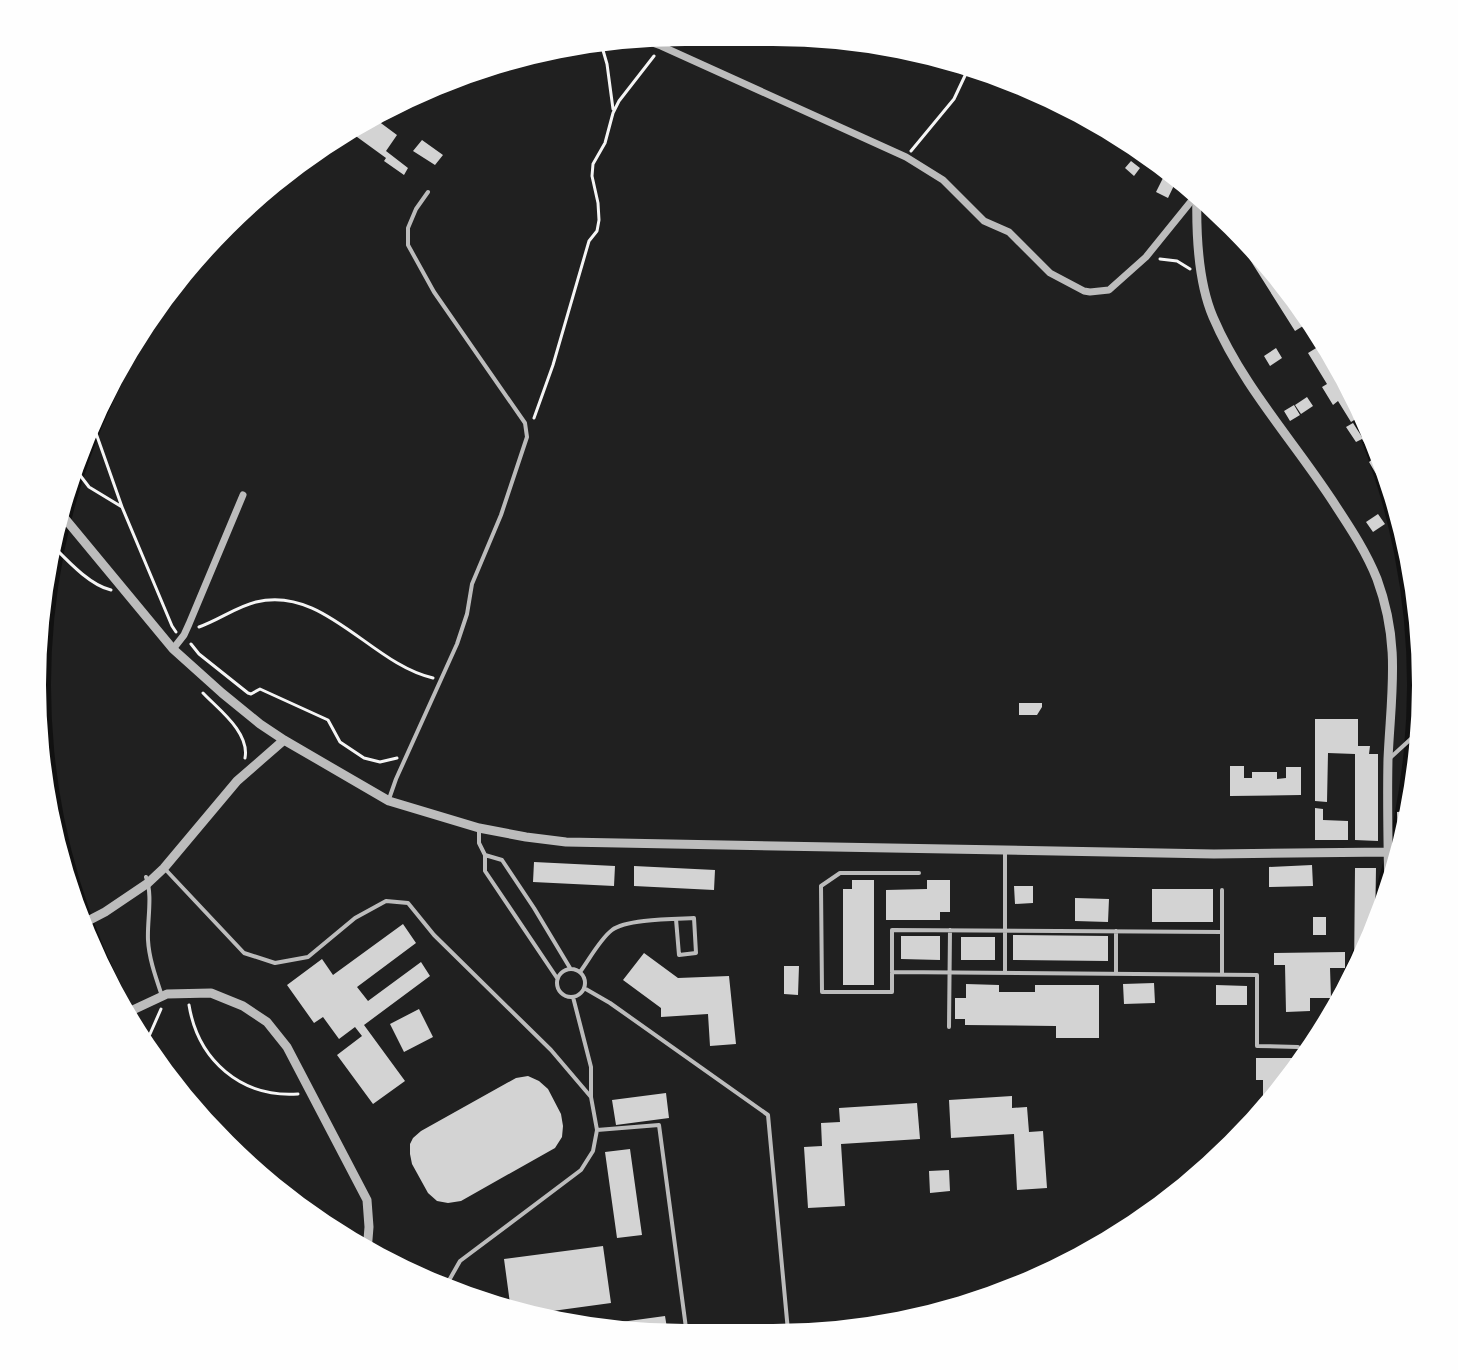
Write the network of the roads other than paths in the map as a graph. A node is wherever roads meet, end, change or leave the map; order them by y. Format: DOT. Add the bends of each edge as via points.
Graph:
graph roads {
  1 [pos="662,47"];
  2 [pos="428,192"];
  3 [pos="1190,202"];
  4 [pos="1198,208"];
  5 [pos="243,495"];
  6 [pos="68,522"];
  7 [pos="173,649"];
  8 [pos="284,740"];
  9 [pos="1410,740"];
  10 [pos="1388,760"];
  11 [pos="389,801"];
  12 [pos="479,828"];
  13 [pos="1005,851"];
  14 [pos="1389,852"];
  15 [pos="485,855"];
  16 [pos="164,868"];
  17 [pos="919,873"];
  18 [pos="147,880"];
  19 [pos="1222,890"];
  20 [pos="91,919"];
  21 [pos="676,919"];
  22 [pos="950,930"];
  23 [pos="1006,931"];
  24 [pos="1116,931"];
  25 [pos="1222,932"];
  26 [pos="570,968"];
  27 [pos="580,972"];
  28 [pos="892,972"];
  29 [pos="950,973"];
  30 [pos="1005,973"];
  31 [pos="1116,974"];
  32 [pos="1222,974"];
  33 [pos="557,978"];
  34 [pos="584,988"];
  35 [pos="573,997"];
  36 [pos="163,999"];
  37 [pos="136,1010"];
  38 [pos="949,1027"];
  39 [pos="1298,1047"];
  40 [pos="591,1097"];
  41 [pos="597,1130"];
  42 [pos="368,1240"];
  43 [pos="450,1279"];
  44 [pos="685,1324"];
  45 [pos="787,1324"];
  1 -- 3 [label="street" via="906,157 943,180 984,221 1009,232 1050,273 1084,291 1109,290 1146,257"];
  2 -- 11 [label="lane" via="408,228 408,245 434,292 525,423 527,437 472,584 457,644"];
  4 -- 10 [label="street" via="1200,259 1212,315 1253,390 1322,485 1377,579 1392,636"];
  5 -- 7 [label="street" via="184,635"];
  6 -- 7 [label="street"];
  7 -- 8 [label="street"];
  8 -- 11 [label="street"];
  8 -- 16 [label="street" via="237,781"];
  9 -- 10 [label="lane"];
  10 -- 14 [label="street"];
  11 -- 12 [label="street"];
  12 -- 13 [label="street" via="566,842"];
  12 -- 15 [label="lane"];
  13 -- 14 [label="street"];
  13 -- 23 [label="lane"];
  15 -- 26 [label="lane" via="502,860"];
  15 -- 33 [label="lane" via="485,871"];
  16 -- 18 [label="street"];
  16 -- 40 [label="lane" via="244,953 275,963 308,957 355,918 386,901 408,903"];
  17 -- 28 [label="lane" via="840,873 821,886 822,992 892,992"];
  18 -- 20 [label="street"];
  18 -- 36 [label="lane" via="150,959"];
  19 -- 25 [label="lane"];
  21 -- 21 [label="lane" via="679,955 696,953 694,918"];
  21 -- 27 [label="lane" via="623,924 610,931"];
  22 -- 23 [label="lane"];
  22 -- 28 [label="lane" via="892,930"];
  22 -- 29 [label="lane"];
  23 -- 24 [label="lane"];
  23 -- 30 [label="lane"];
  24 -- 25 [label="lane"];
  24 -- 31 [label="lane"];
  25 -- 32 [label="lane"];
  26 -- 27 [label="lane"];
  26 -- 33 [label="lane"];
  27 -- 34 [label="lane"];
  28 -- 29 [label="lane"];
  29 -- 30 [label="lane"];
  29 -- 38 [label="lane"];
  30 -- 31 [label="lane"];
  31 -- 32 [label="lane"];
  32 -- 39 [label="lane" via="1257,975 1257,1046"];
  33 -- 35 [label="lane" via="557,988"];
  34 -- 35 [label="lane"];
  34 -- 45 [label="lane" via="768,1115"];
  35 -- 40 [label="lane" via="591,1067"];
  36 -- 37 [label="street"];
  36 -- 42 [label="street" via="174,993 211,993 267,1022 312,1091 367,1200"];
  40 -- 41 [label="lane"];
  41 -- 43 [label="lane" via="593,1151 581,1170 460,1261"];
  41 -- 44 [label="lane" via="659,1125"];
}
